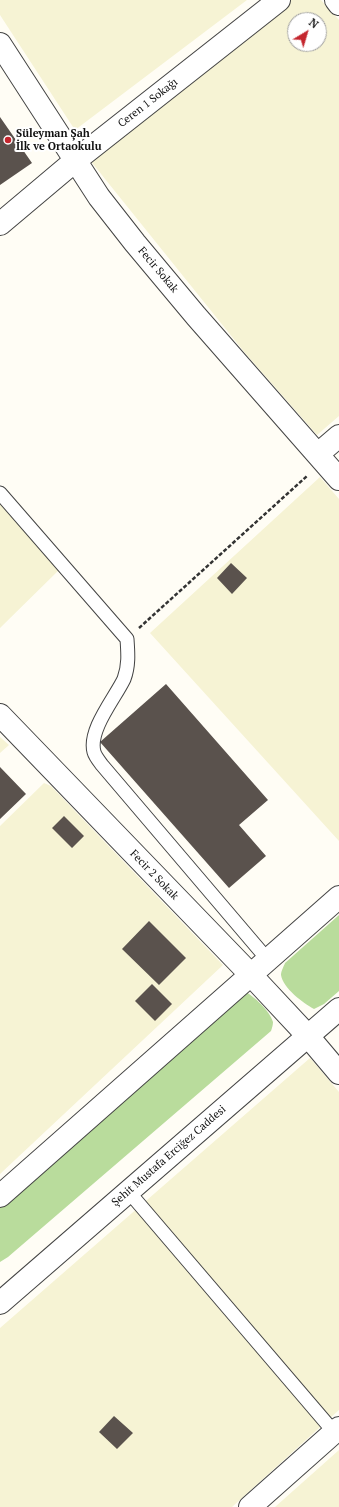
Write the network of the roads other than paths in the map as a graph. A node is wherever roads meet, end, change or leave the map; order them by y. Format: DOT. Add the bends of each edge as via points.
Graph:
graph roads {
  1 [pos="279,0"];
  2 [pos="336,0"];
  3 [pos="339,4"];
  4 [pos="0,44"];
  5 [pos="76,160"];
  6 [pos="0,224"];
  7 [pos="339,436"];
  8 [pos="321,457"];
  9 [pos="339,479"];
  10 [pos="0,493"];
  11 [pos="0,715"];
  12 [pos="339,897"];
  13 [pos="268,960"];
  14 [pos="251,975"];
  15 [pos="339,1009"];
  16 [pos="308,1035"];
  17 [pos="339,1073"];
  18 [pos="128,1191"];
  19 [pos="0,1196"];
  20 [pos="2,1299"];
  21 [pos="336,1430"];
  22 [pos="250,1507"];
  1 -- 5 [label="street, Ceren 1 Sokağı"];
  2 -- 3 [label="street"];
  4 -- 5 [label="street, Fecir Sokak"];
  5 -- 6 [label="street, Ceren 1 Sokağı"];
  5 -- 8 [label="street, Fecir Sokak" via="99,197 140,249"];
  7 -- 8 [label="street"];
  8 -- 9 [label="street, Fecir Sokak"];
  10 -- 13 [label="lane" via="127,639 128,666 124,679 98,726 93,740 94,752 102,765"];
  11 -- 14 [label="street, Fecir 2 Sokak"];
  12 -- 13 [label="street"];
  13 -- 14 [label="street"];
  14 -- 16 [label="street, Fecir 2 Sokak"];
  14 -- 19 [label="street"];
  15 -- 16 [label="street, Şehit Mustafa Erciğez Caddesi"];
  16 -- 17 [label="street, Fecir 2 Sokak"];
  16 -- 18 [label="street, Şehit Mustafa Erciğez Caddesi"];
  18 -- 20 [label="street, Şehit Mustafa Erciğez Caddesi"];
  18 -- 21 [label="lane"];
  21 -- 22 [label="street"];
}
